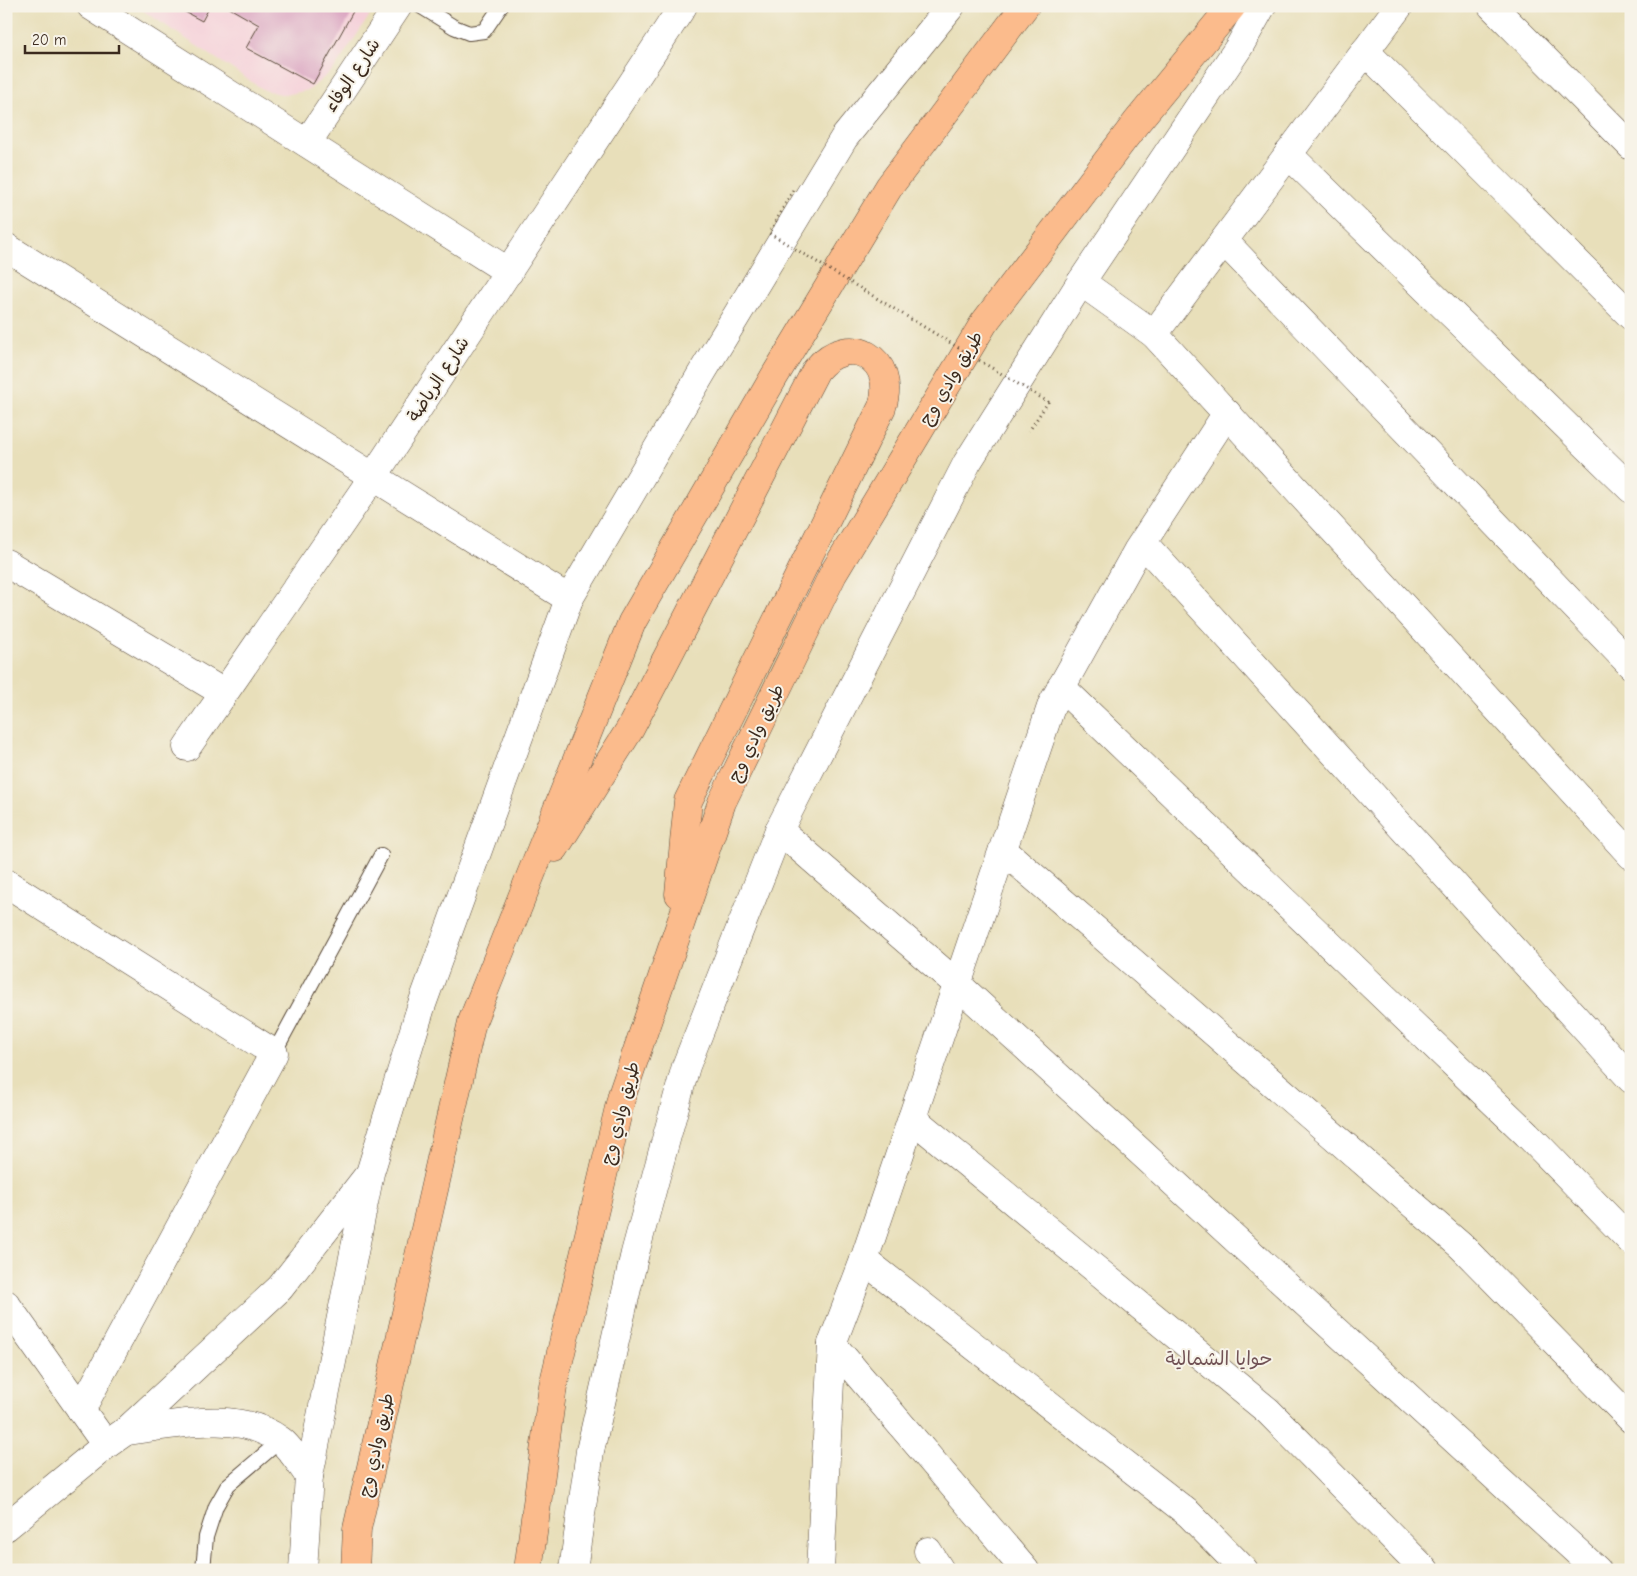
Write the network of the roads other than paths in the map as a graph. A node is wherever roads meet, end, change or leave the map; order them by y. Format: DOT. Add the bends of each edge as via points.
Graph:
graph roads {
  1 [pos="91,6"];
  2 [pos="398,6"];
  3 [pos="420,6"];
  4 [pos="502,6"];
  5 [pos="683,6"];
  6 [pos="951,6"];
  7 [pos="1025,6"];
  8 [pos="1232,6"];
  9 [pos="1262,6"];
  10 [pos="1399,6"];
  11 [pos="1492,6"];
  12 [pos="1365,51"];
  13 [pos="307,143"];
  14 [pos="1631,146"];
  15 [pos="1288,154"];
  16 [pos="1224,241"];
  17 [pos="6,247"];
  18 [pos="509,272"];
  19 [pos="1081,282"];
  20 [pos="1631,316"];
  21 [pos="1154,334"];
  22 [pos="1227,412"];
  23 [pos="373,477"];
  24 [pos="1631,489"];
  25 [pos="1143,543"];
  26 [pos="6,563"];
  27 [pos="569,599"];
  28 [pos="1631,665"];
  29 [pos="1061,687"];
  30 [pos="224,693"];
  31 [pos="187,747"];
  32 [pos="779,830"];
  33 [pos="1003,850"];
  34 [pos="381,855"];
  35 [pos="1631,855"];
  36 [pos="6,883"];
  37 [pos="518,907"];
  38 [pos="676,938"];
  39 [pos="957,984"];
  40 [pos="274,1053"];
  41 [pos="1631,1079"];
  42 [pos="912,1118"];
  43 [pos="370,1173"];
  44 [pos="1631,1241"];
  45 [pos="864,1260"];
  46 [pos="6,1304"];
  47 [pos="832,1344"];
  48 [pos="81,1410"];
  49 [pos="1631,1419"];
  50 [pos="116,1438"];
  51 [pos="281,1440"];
  52 [pos="309,1476"];
  53 [pos="6,1527"];
  54 [pos="203,1570"];
  55 [pos="302,1570"];
  56 [pos="355,1570"];
  57 [pos="528,1570"];
  58 [pos="573,1570"];
  59 [pos="820,1570"];
  60 [pos="1025,1570"];
  61 [pos="1244,1570"];
  62 [pos="1425,1570"];
  63 [pos="1597,1570"];
  1 -- 13 [label="street"];
  2 -- 13 [label="street, شارع الوفاء"];
  3 -- 4 [label="lane" via="469,33 484,31"];
  5 -- 18 [label="street, شارع الرياضة"];
  6 -- 27 [label="street" via="844,138"];
  7 -- 37 [label="main road, طريق وادي وج" via="889,187 632,622"];
  8 -- 38 [label="main road, طريق وادي وج" via="1136,123 984,323 833,574 722,802"];
  9 -- 19 [label="street" via="1239,47"];
  10 -- 12 [label="street"];
  11 -- 14 [label="street"];
  12 -- 15 [label="street"];
  12 -- 20 [label="street"];
  13 -- 18 [label="street"];
  15 -- 16 [label="street"];
  15 -- 24 [label="street"];
  16 -- 21 [label="street"];
  16 -- 28 [label="street"];
  17 -- 23 [label="street"];
  18 -- 23 [label="street, شارع الرياضة"];
  19 -- 21 [label="street"];
  19 -- 32 [label="street" via="967,463"];
  21 -- 22 [label="street"];
  22 -- 25 [label="street"];
  22 -- 35 [label="street"];
  23 -- 27 [label="street"];
  23 -- 30 [label="street, شارع الرياضة"];
  25 -- 29 [label="street"];
  25 -- 41 [label="street"];
  26 -- 30 [label="street"];
  27 -- 43 [label="street" via="421,1008"];
  29 -- 33 [label="street" via="1052,704"];
  29 -- 44 [label="street" via="1527,1134"];
  30 -- 31 [label="street, شارع الرياضة"];
  32 -- 39 [label="street"];
  32 -- 58 [label="street" via="686,1066 634,1253 590,1451"];
  33 -- 39 [label="street"];
  33 -- 49 [label="street" via="1461,1246"];
  34 -- 40 [label="lane"];
  36 -- 40 [label="street"];
  37 -- 38 [label="main road" via="630,729 816,370 836,353 862,353 881,370 886,382 886,395 688,801"];
  37 -- 56 [label="main road, طريق وادي وج" via="472,1022 357,1529"];
  38 -- 57 [label="main road, طريق وادي وج" via="622,1095 555,1376"];
  39 -- 42 [label="street"];
  39 -- 63 [label="street"];
  40 -- 48 [label="street"];
  42 -- 45 [label="street"];
  42 -- 62 [label="street" via="1268,1411"];
  43 -- 50 [label="street" via="280,1288"];
  43 -- 52 [label="street"];
  45 -- 47 [label="street"];
  45 -- 61 [label="street" via="1189,1514"];
  46 -- 48 [label="street"];
  47 -- 59 [label="street"];
  47 -- 60 [label="street"];
  48 -- 50 [label="street"];
  50 -- 51 [label="street" via="219,1420 256,1427"];
  50 -- 53 [label="street"];
  51 -- 52 [label="street"];
  51 -- 54 [label="lane" via="228,1485 216,1506 209,1529"];
  52 -- 55 [label="street"];
}
